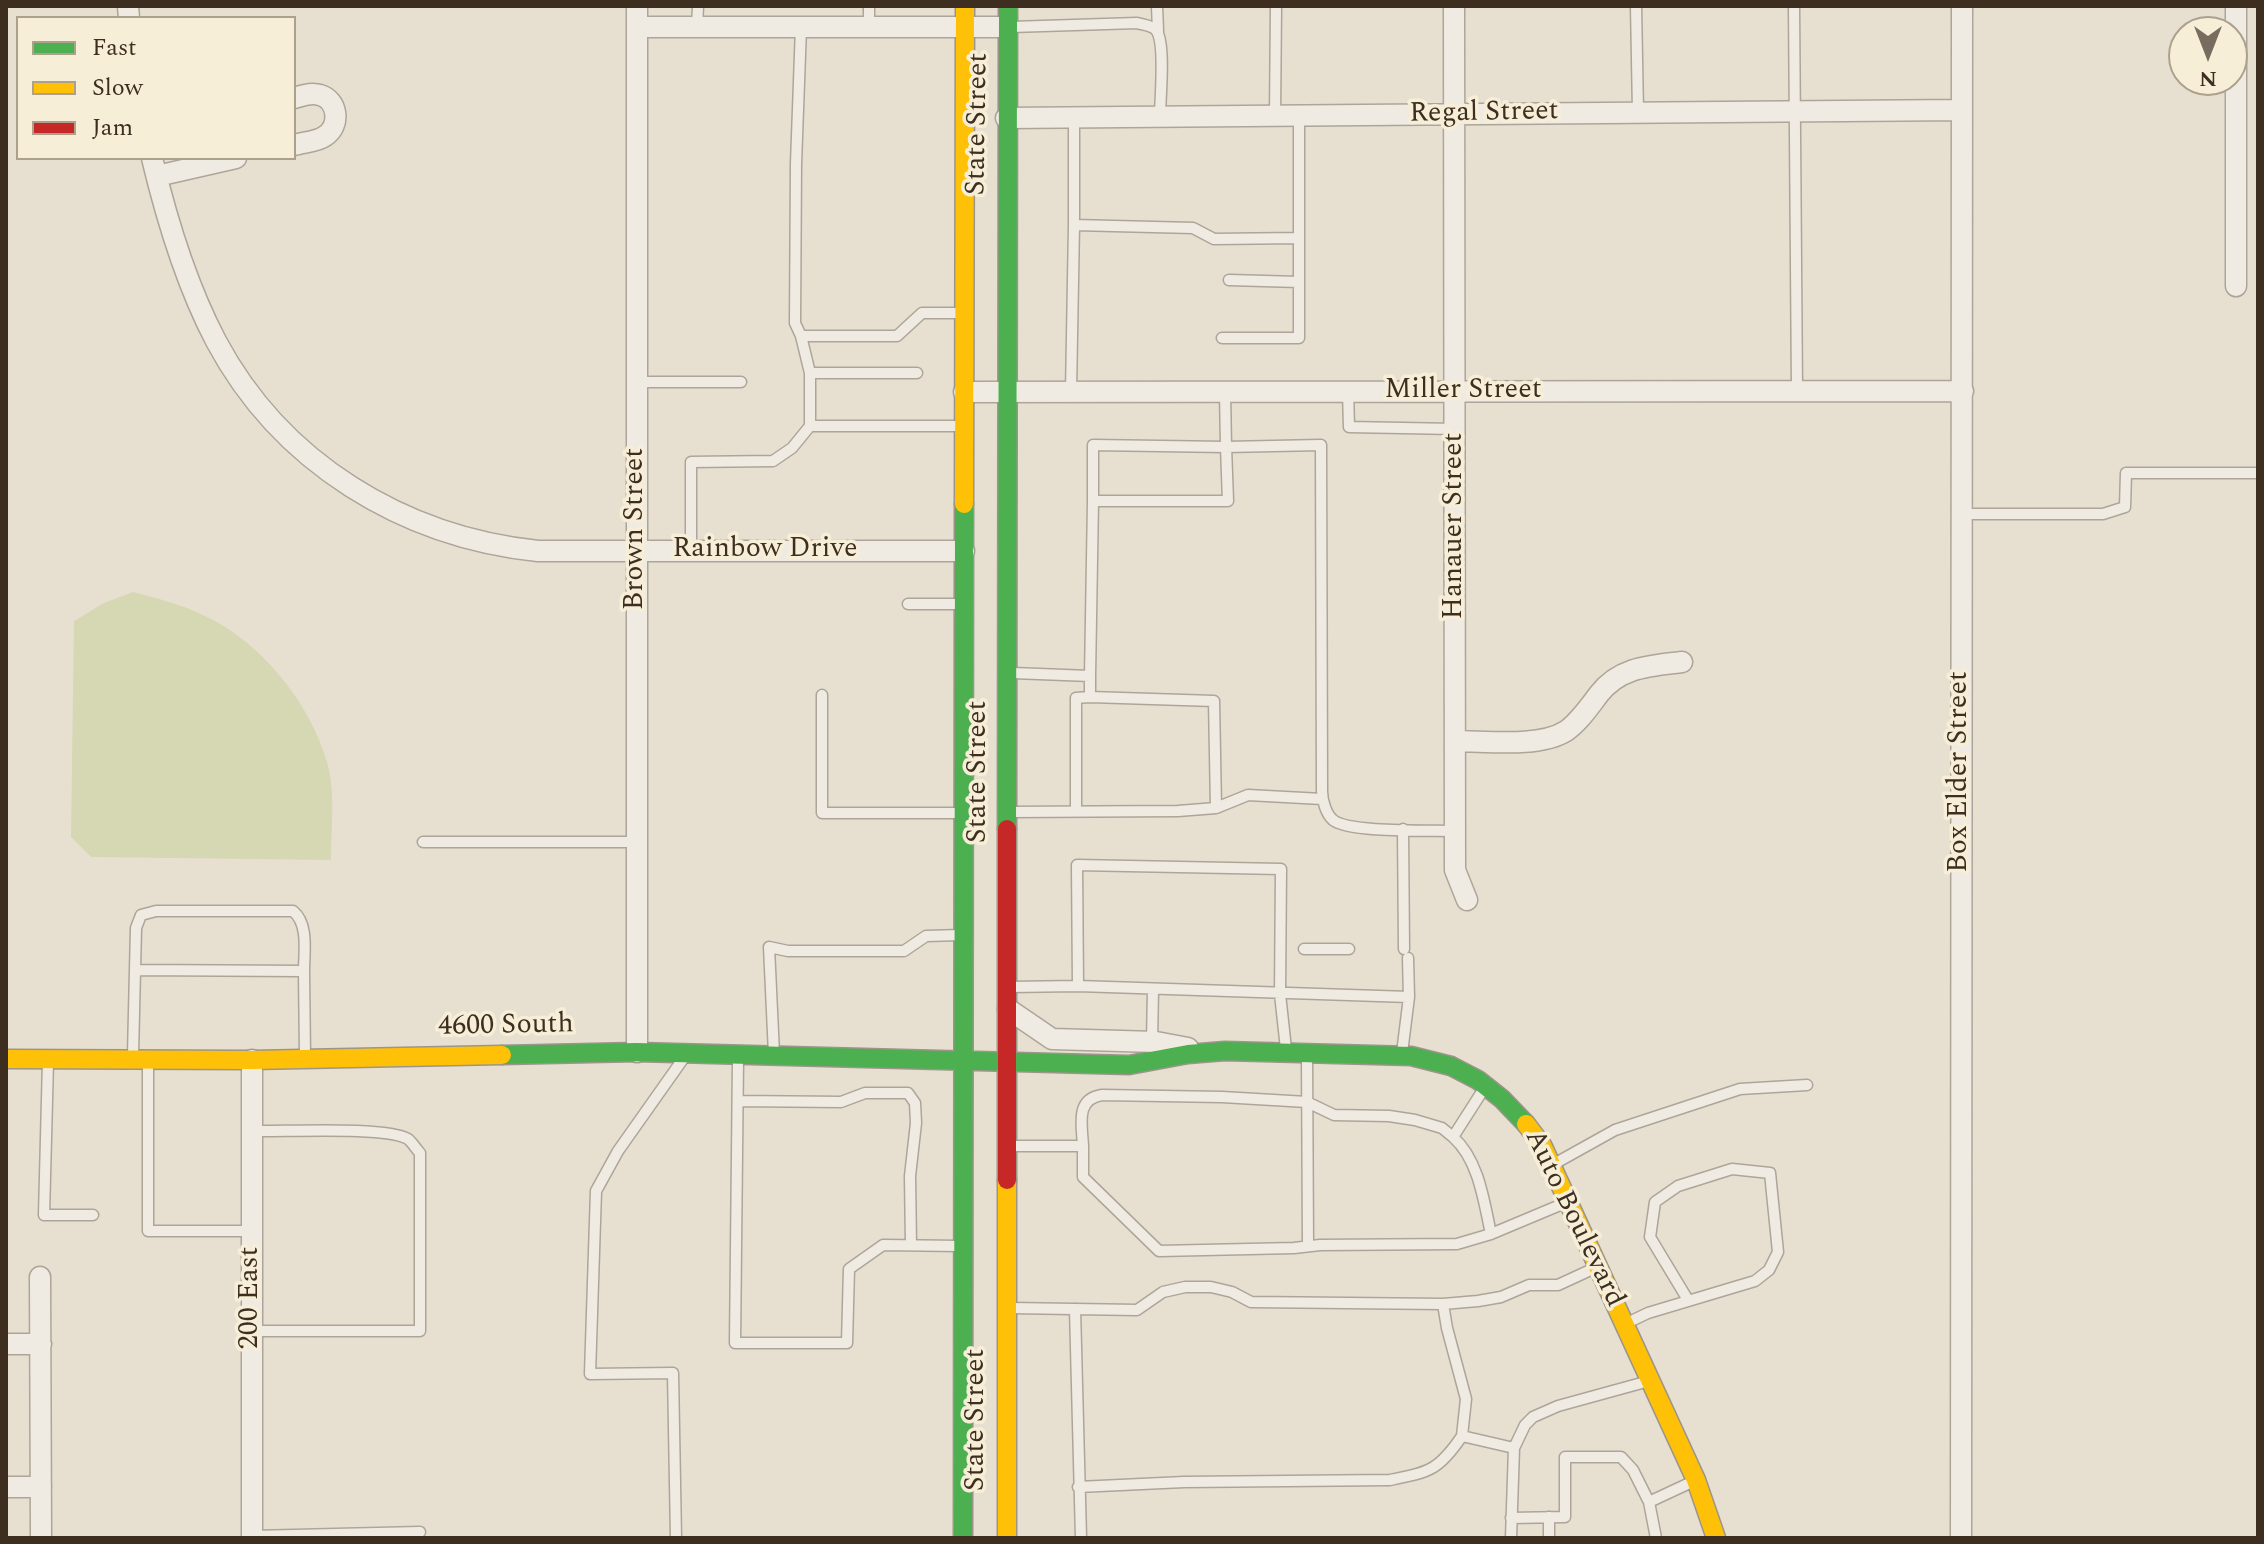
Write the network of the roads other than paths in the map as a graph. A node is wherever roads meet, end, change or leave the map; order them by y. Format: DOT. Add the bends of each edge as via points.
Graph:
graph roads {
  1 [pos="637,6"];
  2 [pos="698,6"];
  3 [pos="869,6"];
  4 [pos="1157,6"];
  5 [pos="1276,6"];
  6 [pos="1454,6"];
  7 [pos="1636,6"];
  8 [pos="1794,6"];
  9 [pos="1962,6"];
  10 [pos="2236,6"];
  11 [pos="965,16"];
  12 [pos="1008,16"];
  13 [pos="637,27"];
  14 [pos="697,27"];
  15 [pos="801,27"];
  16 [pos="869,27"];
  17 [pos="1158,31"];
  18 [pos="296,97"];
  19 [pos="1962,110"];
  20 [pos="1794,111"];
  21 [pos="1638,112"];
  22 [pos="1299,115"];
  23 [pos="1454,115"];
  24 [pos="1160,116"];
  25 [pos="1275,116"];
  26 [pos="1074,117"];
  27 [pos="1006,118"];
  28 [pos="296,144"];
  29 [pos="218,160"];
  30 [pos="154,167"];
  31 [pos="1074,225"];
  32 [pos="1299,238"];
  33 [pos="1229,280"];
  34 [pos="1299,282"];
  35 [pos="2236,286"];
  36 [pos="964,313"];
  37 [pos="801,336"];
  38 [pos="1222,338"];
  39 [pos="810,373"];
  40 [pos="917,373"];
  41 [pos="637,382"];
  42 [pos="741,382"];
  43 [pos="1348,391"];
  44 [pos="1963,391"];
  45 [pos="964,392"];
  46 [pos="1008,392"];
  47 [pos="1071,392"];
  48 [pos="1225,392"];
  49 [pos="1455,392"];
  50 [pos="1797,392"];
  51 [pos="810,426"];
  52 [pos="964,426"];
  53 [pos="1455,429"];
  54 [pos="1226,447"];
  55 [pos="2258,473"];
  56 [pos="1093,501"];
  57 [pos="1961,514"];
  58 [pos="637,551"];
  59 [pos="691,551"];
  60 [pos="964,551"];
  61 [pos="908,604"];
  62 [pos="964,604"];
  63 [pos="1682,662"];
  64 [pos="1008,672"];
  65 [pos="1090,676"];
  66 [pos="822,695"];
  67 [pos="1090,697"];
  68 [pos="1456,741"];
  69 [pos="1322,799"];
  70 [pos="1216,808"];
  71 [pos="1076,811"];
  72 [pos="1008,812"];
  73 [pos="964,813"];
  74 [pos="1403,829"];
  75 [pos="1456,831"];
  76 [pos="423,842"];
  77 [pos="637,842"];
  78 [pos="1467,900"];
  79 [pos="963,935"];
  80 [pos="1304,949"];
  81 [pos="1349,949"];
  82 [pos="135,970"];
  83 [pos="304,971"];
  84 [pos="1078,986"];
  85 [pos="1008,987"];
  86 [pos="1153,989"];
  87 [pos="1280,994"];
  88 [pos="1409,997"];
  89 [pos="1008,1009"];
  90 [pos="1152,1042"];
  91 [pos="637,1052"];
  92 [pos="1207,1052"];
  93 [pos="1286,1053"];
  94 [pos="1307,1053"];
  95 [pos="687,1054"];
  96 [pos="1402,1055"];
  97 [pos="738,1057"];
  98 [pos="774,1058"];
  99 [pos="6,1059"];
  100 [pos="48,1059"];
  101 [pos="305,1059"];
  102 [pos="140,1060"];
  103 [pos="252,1060"];
  104 [pos="963,1060"];
  105 [pos="1007,1060"];
  106 [pos="1807,1085"];
  107 [pos="1486,1087"];
  108 [pos="738,1101"];
  109 [pos="1307,1102"];
  110 [pos="252,1131"];
  111 [pos="1453,1137"];
  112 [pos="1008,1146"];
  113 [pos="1083,1146"];
  114 [pos="1553,1165"];
  115 [pos="1569,1201"];
  116 [pos="93,1215"];
  117 [pos="252,1231"];
  118 [pos="1491,1234"];
  119 [pos="911,1245"];
  120 [pos="963,1246"];
  121 [pos="1308,1246"];
  122 [pos="1599,1266"];
  123 [pos="40,1277"];
  124 [pos="1688,1300"];
  125 [pos="1443,1304"];
  126 [pos="1006,1308"];
  127 [pos="1075,1309"];
  128 [pos="1625,1324"];
  129 [pos="252,1331"];
  130 [pos="6,1344"];
  131 [pos="41,1344"];
  132 [pos="1651,1381"];
  133 [pos="1462,1436"];
  134 [pos="1514,1448"];
  135 [pos="1696,1480"];
  136 [pos="6,1487"];
  137 [pos="41,1487"];
  138 [pos="1078,1487"];
  139 [pos="1649,1502"];
  140 [pos="1549,1517"];
  141 [pos="1511,1518"];
  142 [pos="420,1532"];
  143 [pos="252,1536"];
  144 [pos="41,1538"];
  145 [pos="676,1538"];
  146 [pos="963,1538"];
  147 [pos="1007,1538"];
  148 [pos="1081,1538"];
  149 [pos="1511,1538"];
  150 [pos="1549,1538"];
  151 [pos="1656,1538"];
  152 [pos="1716,1538"];
  153 [pos="1961,1538"];
  1 -- 13 [label="street, Brown Street"];
  2 -- 14 [label="lane"];
  3 -- 16 [label="lane"];
  4 -- 17 [label="lane"];
  5 -- 25 [label="lane"];
  6 -- 23 [label="street, Hanauer Street"];
  7 -- 21 [label="lane"];
  8 -- 20 [label="lane"];
  9 -- 19 [label="street, Box Elder Street"];
  10 -- 35 [label="street"];
  11 -- 12 [label="street"];
  11 -- 16 [label="street"];
  11 -- 36 [label="main road, State Street"];
  12 -- 17 [label="lane" via="1137,23"];
  12 -- 27 [label="main road, State Street"];
  13 -- 14 [label="street"];
  13 -- 41 [label="street, Brown Street"];
  14 -- 15 [label="street"];
  15 -- 16 [label="street"];
  15 -- 37 [label="lane" via="795,323"];
  17 -- 24 [label="lane"];
  18 -- 28 [label="street" via="322,96 336,117 328,135"];
  19 -- 20 [label="street, Regal Street"];
  19 -- 44 [label="street, Box Elder Street"];
  20 -- 21 [label="street, Regal Street"];
  20 -- 50 [label="lane"];
  21 -- 23 [label="street, Regal Street"];
  22 -- 23 [label="street, Regal Street"];
  22 -- 25 [label="street, Regal Street"];
  22 -- 32 [label="lane"];
  23 -- 49 [label="street, Hanauer Street"];
  24 -- 25 [label="street, Regal Street"];
  24 -- 26 [label="street, Regal Street"];
  26 -- 27 [label="street, Regal Street"];
  26 -- 31 [label="lane"];
  27 -- 46 [label="main road, State Street"];
  29 -- 30 [label="street"];
  30 -- 58 [label="street, Rainbow Drive" via="176,246 216,341 274,423 324,468 377,503 461,537 538,551"];
  31 -- 32 [label="lane" via="1193,228 1214,239"];
  31 -- 47 [label="lane"];
  32 -- 34 [label="lane"];
  33 -- 34 [label="lane"];
  34 -- 38 [label="lane" via="1299,338"];
  36 -- 37 [label="lane" via="922,313 897,336"];
  36 -- 45 [label="main road, State Street"];
  37 -- 39 [label="lane"];
  39 -- 40 [label="lane"];
  39 -- 51 [label="lane"];
  41 -- 42 [label="lane"];
  41 -- 58 [label="street, Brown Street"];
  43 -- 48 [label="street, Miller Street"];
  43 -- 49 [label="street, Miller Street"];
  43 -- 53 [label="lane" via="1349,427"];
  44 -- 50 [label="street, Miller Street"];
  44 -- 57 [label="street, Box Elder Street"];
  45 -- 46 [label="street, Miller Street"];
  45 -- 52 [label="main road, State Street"];
  46 -- 47 [label="street, Miller Street"];
  46 -- 64 [label="main road, State Street"];
  47 -- 48 [label="street, Miller Street"];
  48 -- 54 [label="lane"];
  49 -- 50 [label="street, Miller Street"];
  49 -- 53 [label="street, Hanauer Street"];
  51 -- 52 [label="lane"];
  51 -- 59 [label="lane" via="773,461 691,462"];
  52 -- 60 [label="main road, State Street"];
  53 -- 68 [label="street, Hanauer Street"];
  54 -- 56 [label="lane" via="1093,445"];
  54 -- 56 [label="lane" via="1228,501"];
  54 -- 69 [label="lane" via="1321,445"];
  55 -- 57 [label="lane" via="2126,473 2125,507 2103,514"];
  56 -- 65 [label="lane"];
  57 -- 153 [label="street, Box Elder Street"];
  58 -- 59 [label="street, Rainbow Drive"];
  58 -- 77 [label="street, Brown Street"];
  59 -- 60 [label="street, Rainbow Drive"];
  60 -- 62 [label="main road, State Street"];
  61 -- 62 [label="lane"];
  62 -- 73 [label="main road, State Street"];
  63 -- 68 [label="street" via="1615,677 1574,723 1554,736"];
  64 -- 65 [label="lane"];
  64 -- 72 [label="main road, State Street"];
  65 -- 67 [label="lane"];
  66 -- 73 [label="lane" via="822,813"];
  67 -- 70 [label="lane" via="1214,701"];
  67 -- 71 [label="lane" via="1076,698"];
  68 -- 75 [label="street, Hanauer Street"];
  69 -- 70 [label="lane" via="1248,795"];
  69 -- 74 [label="lane" via="1331,819 1349,827"];
  70 -- 71 [label="lane"];
  71 -- 72 [label="lane"];
  72 -- 85 [label="main road, State Street"];
  73 -- 79 [label="main road, State Street"];
  74 -- 75 [label="lane"];
  74 -- 88 [label="lane"];
  75 -- 78 [label="street, Hanauer Street" via="1455,870"];
  76 -- 77 [label="lane"];
  77 -- 91 [label="street, Brown Street"];
  79 -- 98 [label="lane" via="926,936 904,951 769,947"];
  79 -- 104 [label="main road, State Street"];
  80 -- 81 [label="lane"];
  82 -- 83 [label="lane"];
  82 -- 83 [label="lane" via="141,915 293,911 303,929"];
  82 -- 102 [label="lane"];
  83 -- 101 [label="lane"];
  84 -- 85 [label="lane"];
  84 -- 86 [label="lane"];
  84 -- 87 [label="lane" via="1077,865 1281,869"];
  85 -- 89 [label="main road, State Street"];
  86 -- 87 [label="lane"];
  86 -- 90 [label="lane"];
  87 -- 88 [label="lane"];
  87 -- 93 [label="lane"];
  88 -- 96 [label="lane"];
  89 -- 90 [label="street, Auto Boulevard" via="1052,1039"];
  89 -- 105 [label="main road, State Street"];
  90 -- 92 [label="street, Auto Boulevard"];
  91 -- 95 [label="main road, 4600 South"];
  91 -- 101 [label="main road, 4600 South"];
  92 -- 93 [label="main road, Auto Boulevard"];
  92 -- 105 [label="main road, Auto Boulevard" via="1129,1065"];
  93 -- 94 [label="main road, Auto Boulevard"];
  94 -- 96 [label="main road, Auto Boulevard"];
  94 -- 109 [label="lane"];
  95 -- 97 [label="main road, 4600 South"];
  95 -- 145 [label="lane" via="596,1191 590,1374 673,1373"];
  96 -- 107 [label="main road, Auto Boulevard" via="1451,1066"];
  97 -- 98 [label="main road, 4600 South"];
  97 -- 108 [label="lane"];
  98 -- 104 [label="main road, 4600 South"];
  99 -- 100 [label="main road, 4600 South"];
  100 -- 102 [label="main road, 4600 South"];
  100 -- 116 [label="lane" via="44,1215"];
  101 -- 103 [label="main road, 4600 South"];
  102 -- 103 [label="main road, 4600 South"];
  102 -- 117 [label="lane" via="148,1231"];
  103 -- 110 [label="street, 200 East"];
  104 -- 105 [label="main road, 4600 South"];
  104 -- 120 [label="main road, State Street"];
  105 -- 112 [label="main road, State Street"];
  106 -- 114 [label="lane" via="1740,1089 1615,1130"];
  107 -- 111 [label="lane"];
  107 -- 114 [label="main road, Auto Boulevard" via="1529,1125"];
  108 -- 119 [label="lane" via="841,1102 865,1093 908,1093 915,1103 916,1123"];
  108 -- 119 [label="lane" via="735,1343 847,1343 849,1269 883,1245"];
  109 -- 111 [label="lane" via="1334,1115 1405,1118 1442,1128"];
  109 -- 113 [label="lane" via="1094,1096 1082,1110"];
  109 -- 121 [label="lane"];
  110 -- 117 [label="street, 200 East"];
  110 -- 129 [label="lane" via="369,1132 408,1139 414,1145 420,1153 420,1331"];
  111 -- 118 [label="lane" via="1465,1147 1481,1187"];
  112 -- 113 [label="lane"];
  112 -- 126 [label="main road, State Street"];
  113 -- 121 [label="lane" via="1083,1177 1159,1251"];
  114 -- 115 [label="main road, Auto Boulevard"];
  115 -- 118 [label="lane"];
  115 -- 122 [label="main road, Auto Boulevard"];
  117 -- 129 [label="street, 200 East"];
  118 -- 121 [label="lane" via="1457,1244"];
  119 -- 120 [label="lane"];
  120 -- 146 [label="main road, State Street"];
  122 -- 125 [label="lane" via="1558,1285 1529,1285 1501,1297"];
  122 -- 128 [label="main road, Auto Boulevard"];
  123 -- 131 [label="street"];
  124 -- 124 [label="lane" via="1755,1281 1769,1270 1778,1252 1770,1173 1732,1169 1678,1186 1655,1202 1650,1237"];
  124 -- 128 [label="lane"];
  125 -- 127 [label="lane" via="1251,1302 1211,1287 1185,1287 1163,1292 1137,1310"];
  125 -- 133 [label="lane" via="1466,1399"];
  126 -- 127 [label="lane"];
  126 -- 147 [label="main road, State Street"];
  127 -- 138 [label="lane"];
  128 -- 132 [label="main road, Auto Boulevard"];
  129 -- 143 [label="street, 200 East"];
  130 -- 131 [label="street"];
  131 -- 137 [label="street"];
  132 -- 134 [label="lane" via="1533,1417"];
  132 -- 135 [label="main road, Auto Boulevard"];
  133 -- 134 [label="lane"];
  133 -- 138 [label="lane" via="1445,1461 1390,1480"];
  134 -- 141 [label="lane"];
  135 -- 139 [label="lane"];
  135 -- 152 [label="main road, Auto Boulevard"];
  136 -- 137 [label="street"];
  137 -- 144 [label="street"];
  138 -- 148 [label="lane"];
  139 -- 140 [label="lane" via="1621,1457 1565,1457 1565,1517"];
  139 -- 151 [label="lane"];
  140 -- 141 [label="lane"];
  140 -- 150 [label="lane"];
  141 -- 149 [label="lane"];
  142 -- 143 [label="lane"];
}
